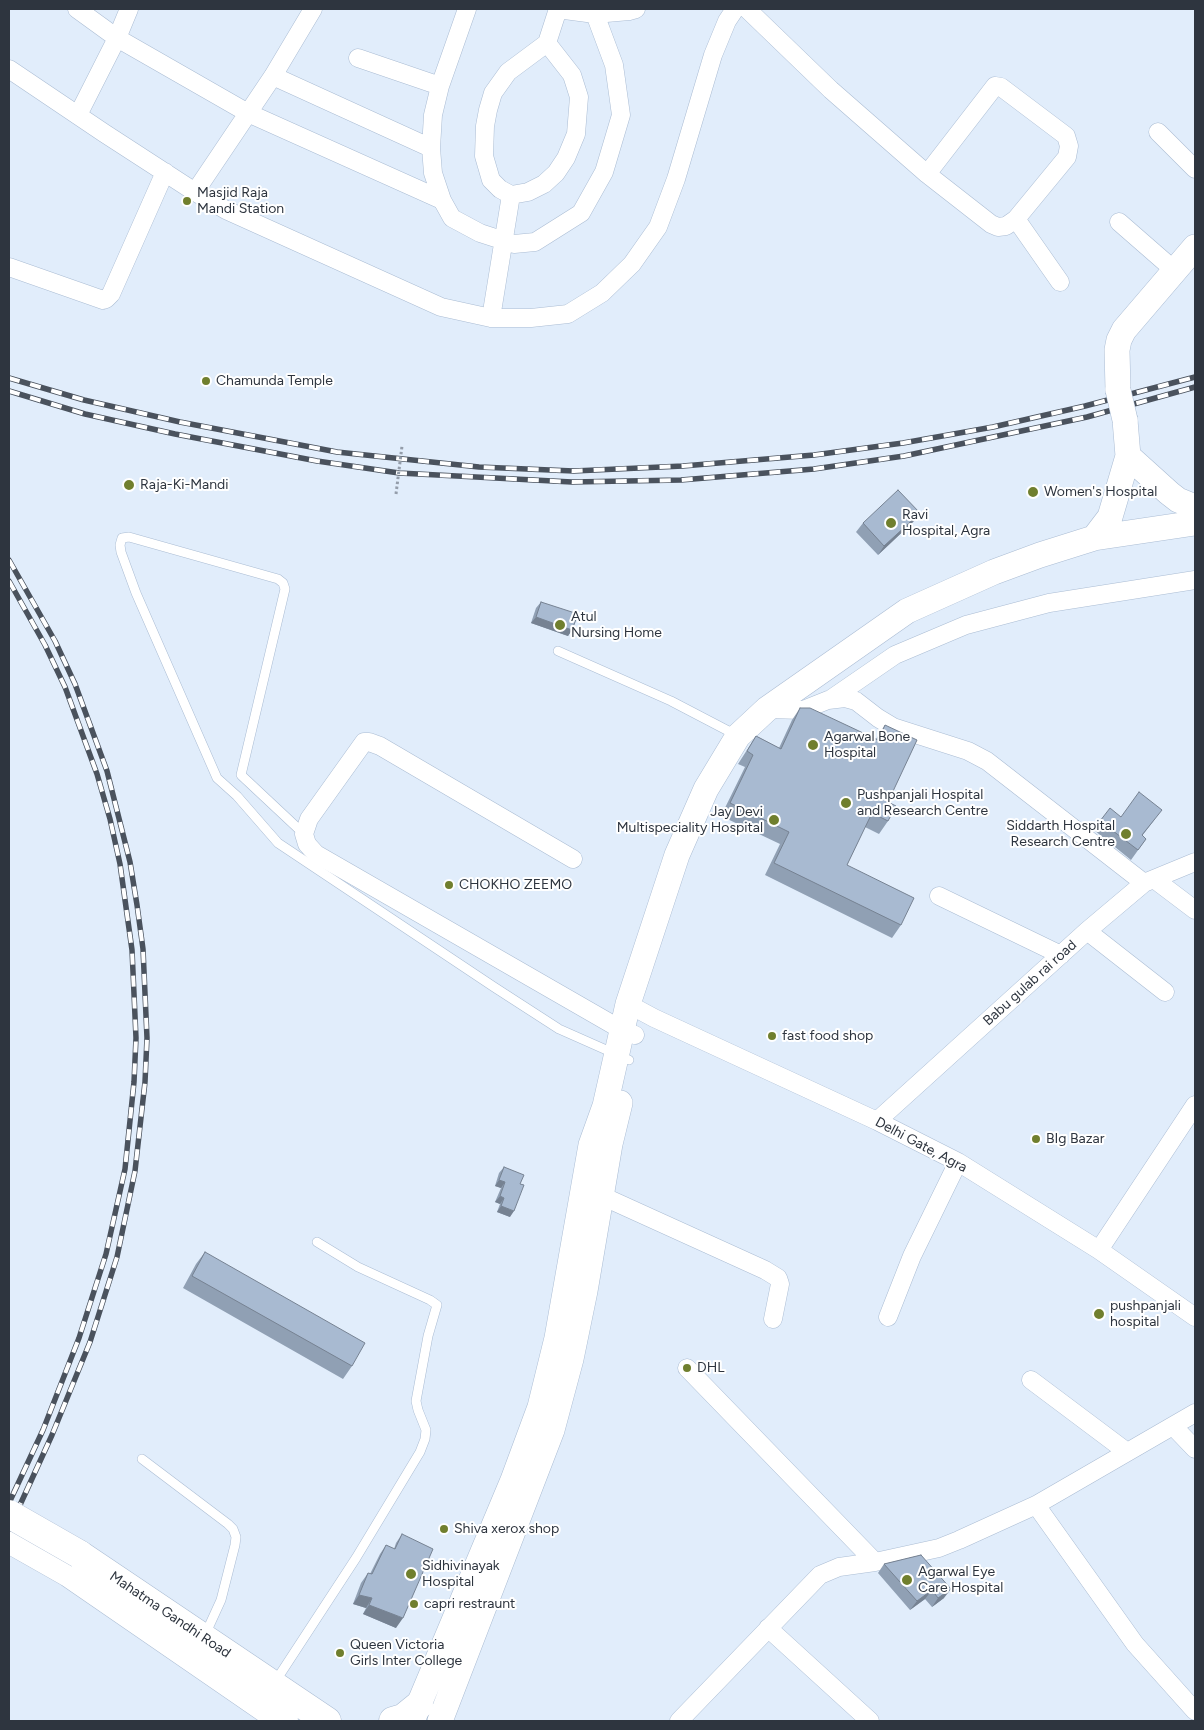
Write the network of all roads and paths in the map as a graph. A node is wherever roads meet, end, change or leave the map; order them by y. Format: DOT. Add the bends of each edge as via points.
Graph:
graph roads {
  1 [pos="77,9"];
  2 [pos="129,9"];
  3 [pos="313,9"];
  4 [pos="467,9"];
  5 [pos="557,9"];
  6 [pos="636,9"];
  7 [pos="735,9"];
  8 [pos="747,9"];
  9 [pos="595,14"];
  10 [pos="117,38"];
  11 [pos="547,43"];
  12 [pos="358,58"];
  13 [pos="9,69"];
  14 [pos="273,76"];
  15 [pos="440,86"];
  16 [pos="248,113"];
  17 [pos="78,115"];
  18 [pos="1158,132"];
  19 [pos="431,148"];
  20 [pos="1195,169"];
  21 [pos="165,172"];
  22 [pos="927,174"];
  23 [pos="195,192"];
  24 [pos="511,195"];
  25 [pos="442,200"];
  26 [pos="1016,219"];
  27 [pos="1119,222"];
  28 [pos="503,242"];
  29 [pos="1195,247"];
  30 [pos="9,267"];
  31 [pos="1174,270"];
  32 [pos="1060,282"];
  33 [pos="491,318"];
  34 [pos="402,446"];
  35 [pos="1128,456"];
  36 [pos="396,494"];
  37 [pos="1195,507"];
  38 [pos="1195,523"];
  39 [pos="1094,538"];
  40 [pos="1195,580"];
  41 [pos="558,651"];
  42 [pos="828,700"];
  43 [pos="767,709"];
  44 [pos="738,736"];
  45 [pos="304,834"];
  46 [pos="573,859"];
  47 [pos="1195,862"];
  48 [pos="1149,881"];
  49 [pos="939,896"];
  50 [pos="1195,910"];
  51 [pos="1087,932"];
  52 [pos="1061,954"];
  53 [pos="1165,992"];
  54 [pos="635,999"];
  55 [pos="628,1033"];
  56 [pos="623,1058"];
  57 [pos="1195,1105"];
  58 [pos="877,1121"];
  59 [pos="958,1162"];
  60 [pos="592,1193"];
  61 [pos="317,1242"];
  62 [pos="1099,1250"];
  63 [pos="1195,1316"];
  64 [pos="888,1317"];
  65 [pos="774,1319"];
  66 [pos="687,1368"];
  67 [pos="1031,1380"];
  68 [pos="1195,1413"];
  69 [pos="1173,1426"];
  70 [pos="1195,1449"];
  71 [pos="1127,1452"];
  72 [pos="142,1459"];
  73 [pos="1036,1505"];
  74 [pos="9,1514"];
  75 [pos="9,1539"];
  76 [pos="875,1562"];
  77 [pos="74,1563"];
  78 [pos="768,1628"];
  79 [pos="203,1638"];
  80 [pos="273,1684"];
  81 [pos="1195,1711"];
  82 [pos="424,1716"];
  83 [pos="323,1718"];
  84 [pos="284,1721"];
  85 [pos="347,1721"];
  86 [pos="393,1721"];
  87 [pos="679,1721"];
  88 [pos="870,1721"];
  1 -- 10 [label="street"];
  2 -- 10 [label="street"];
  3 -- 14 [label="street"];
  4 -- 15 [label="street"];
  5 -- 9 [label="street"];
  5 -- 11 [label="street"];
  6 -- 9 [label="street"];
  7 -- 33 [label="street" via="726,21 713,54 658,228 632,264 602,293 568,314"];
  8 -- 22 [label="street" via="831,90"];
  9 -- 28 [label="street" via="614,65 621,115 604,172 581,213 535,242"];
  10 -- 16 [label="street"];
  10 -- 17 [label="street"];
  11 -- 24 [label="street" via="508,72 493,93 488,110 484,156 491,180 500,190"];
  11 -- 24 [label="street" via="572,75 579,97 576,134 556,173 528,192"];
  12 -- 15 [label="street"];
  13 -- 17 [label="street"];
  14 -- 16 [label="street"];
  14 -- 19 [label="street"];
  15 -- 19 [label="street" via="433,116"];
  16 -- 23 [label="street"];
  16 -- 25 [label="street"];
  17 -- 21 [label="street"];
  18 -- 20 [label="street"];
  19 -- 25 [label="street" via="433,173"];
  21 -- 23 [label="street"];
  21 -- 30 [label="street" via="106,299"];
  22 -- 26 [label="street" via="991,224 1006,226"];
  22 -- 26 [label="street" via="993,86 1000,86 1066,136 1069,146 1067,157"];
  23 -- 33 [label="street" via="226,210 441,307"];
  24 -- 28 [label="street"];
  25 -- 28 [label="street" via="452,218 480,234"];
  26 -- 32 [label="street"];
  27 -- 31 [label="street"];
  28 -- 33 [label="street"];
  29 -- 31 [label="main road"];
  31 -- 35 [label="main road, bridge" via="1119,340 1118,390"];
  34 -- 36 [label="path, bridge"];
  35 -- 37 [label="main road" via="1168,493"];
  35 -- 39 [label="main road" via="1110,517"];
  38 -- 39 [label="main road"];
  39 -- 43 [label="main road" via="994,572 907,611"];
  40 -- 42 [label="street" via="1049,604 966,625 895,655"];
  41 -- 44 [label="lane" via="671,701"];
  42 -- 43 [label="street" via="803,710"];
  42 -- 48 [label="street" via="856,700 893,727 977,755"];
  43 -- 44 [label="main road"];
  44 -- 54 [label="main road" via="706,789 677,855"];
  45 -- 46 [label="street" via="309,819 364,742 369,742"];
  45 -- 55 [label="street" via="307,844 316,854"];
  45 -- 56 [label="lane" via="241,775 285,590 283,583 129,537 122,538 121,552 136,593 218,778 278,844 560,1029"];
  47 -- 48 [label="street, Babu gulab rai road"];
  48 -- 50 [label="street"];
  48 -- 51 [label="street, Babu gulab rai road"];
  49 -- 52 [label="street"];
  51 -- 52 [label="street, Babu gulab rai road"];
  51 -- 53 [label="street"];
  52 -- 58 [label="street, Babu gulab rai road"];
  54 -- 55 [label="main road"];
  54 -- 58 [label="street, Delhi Gate, Agra" via="748,1062"];
  55 -- 56 [label="main road"];
  56 -- 60 [label="main road" via="610,1144"];
  57 -- 62 [label="street"];
  58 -- 59 [label="street, Delhi Gate, Agra"];
  59 -- 62 [label="street, Delhi Gate, Agra"];
  59 -- 64 [label="street" via="912,1256"];
  60 -- 65 [label="street" via="778,1278 780,1284"];
  60 -- 82 [label="main road" via="578,1273 571,1359 552,1430 513,1505"];
  61 -- 80 [label="lane" via="358,1267 437,1305 416,1400 426,1430 420,1452 356,1558"];
  62 -- 63 [label="street, Delhi Gate, Agra"];
  66 -- 76 [label="street"];
  67 -- 71 [label="street"];
  68 -- 69 [label="street"];
  69 -- 70 [label="street"];
  69 -- 71 [label="street"];
  71 -- 73 [label="street"];
  72 -- 79 [label="lane" via="228,1524 236,1537 222,1600"];
  73 -- 76 [label="street" via="940,1548"];
  73 -- 81 [label="street" via="1135,1644"];
  74 -- 77 [label="highway, Mahatma Gandhi Road, bridge"];
  75 -- 77 [label="highway, Mahatma Gandhi Road"];
  76 -- 78 [label="street" via="839,1567 820,1575"];
  77 -- 79 [label="highway, Mahatma Gandhi Road"];
  77 -- 84 [label="highway, Mahatma Gandhi Road"];
  78 -- 87 [label="street"];
  78 -- 88 [label="street"];
  79 -- 80 [label="highway, Mahatma Gandhi Road"];
  80 -- 83 [label="highway, Mahatma Gandhi Road"];
  82 -- 86 [label="highway"];
  83 -- 85 [label="highway"];
}
